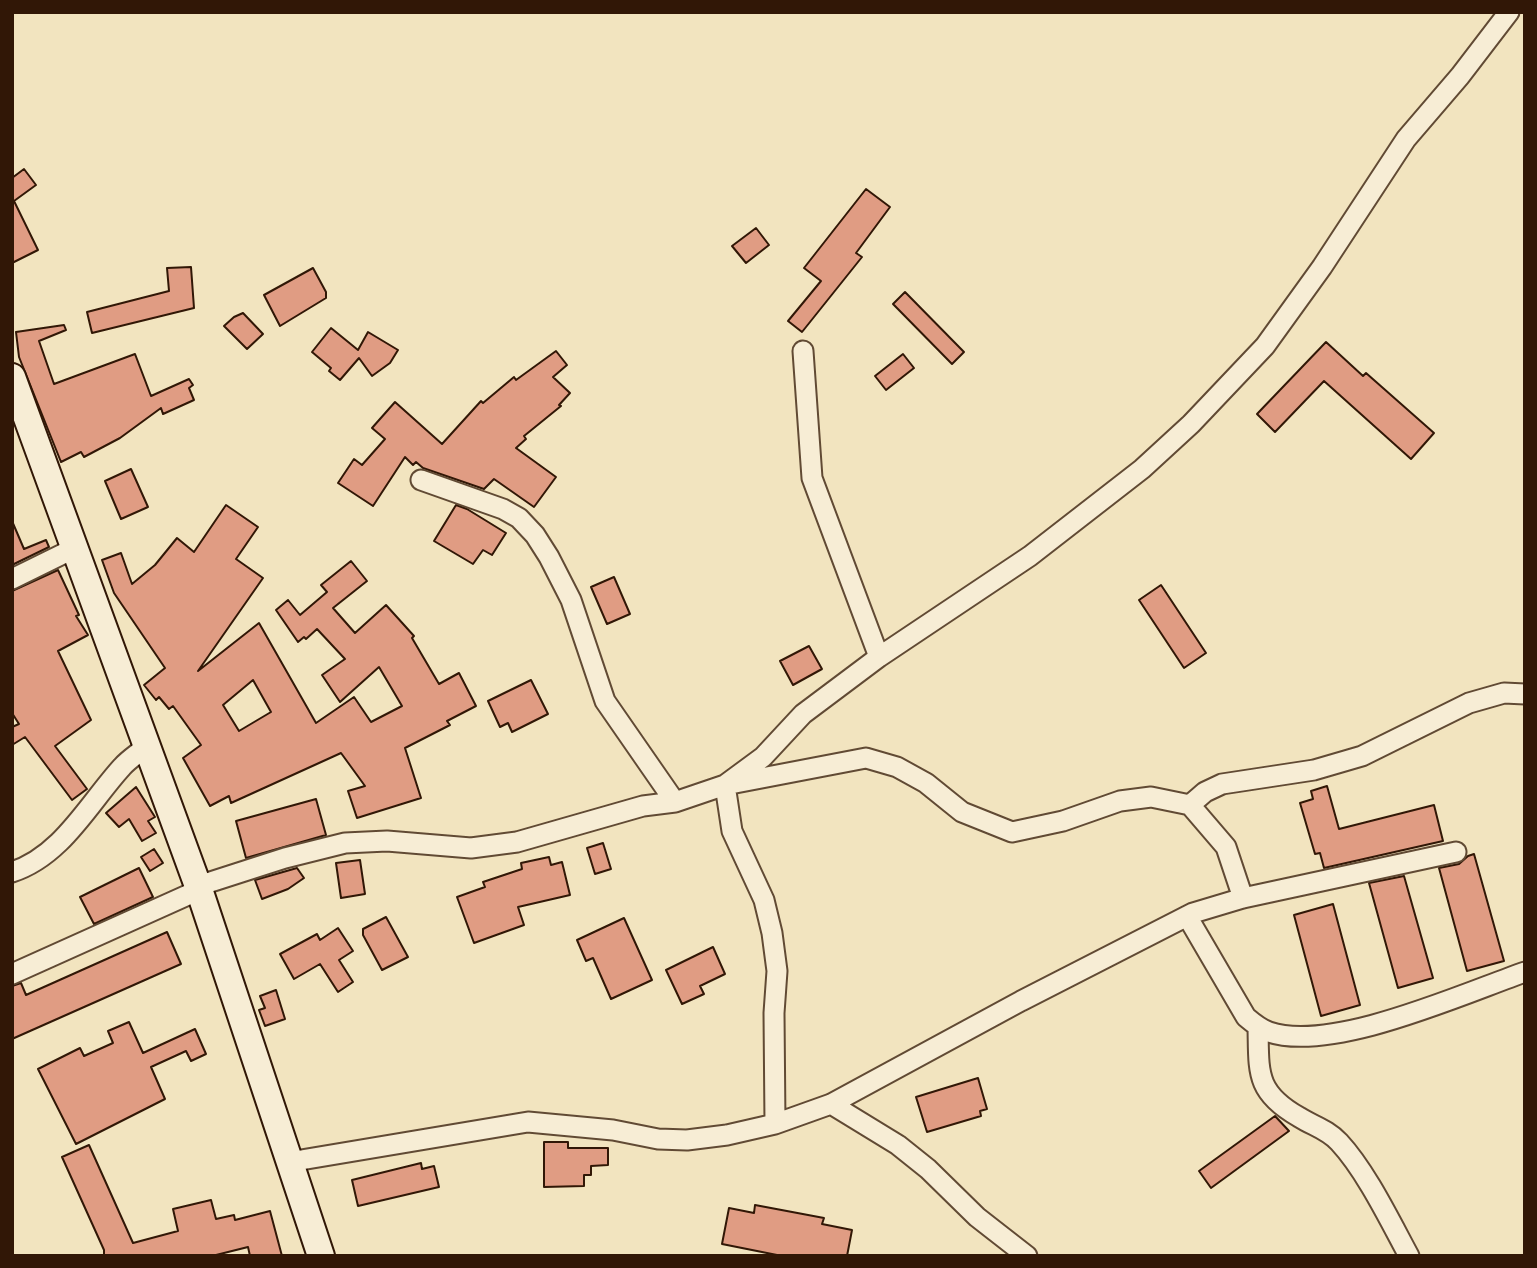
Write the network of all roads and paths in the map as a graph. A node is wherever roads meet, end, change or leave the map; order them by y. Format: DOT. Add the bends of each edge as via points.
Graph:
graph roads {
  1 [pos="1509,12"];
  2 [pos="803,351"];
  3 [pos="12,377"];
  4 [pos="421,480"];
  5 [pos="75,548"];
  6 [pos="12,579"];
  7 [pos="879,657"];
  8 [pos="1525,694"];
  9 [pos="146,746"];
  10 [pos="725,785"];
  11 [pos="675,802"];
  12 [pos="1190,805"];
  13 [pos="1456,852"];
  14 [pos="12,872"];
  15 [pos="198,886"];
  16 [pos="1243,898"];
  17 [pos="1187,916"];
  18 [pos="1525,972"];
  19 [pos="12,975"];
  20 [pos="1258,1027"];
  21 [pos="831,1104"];
  22 [pos="775,1124"];
  23 [pos="289,1162"];
  24 [pos="321,1256"];
  25 [pos="1027,1256"];
  26 [pos="1409,1256"];
  1 -- 7 [label="street" via="1406,139 1265,346 1191,424 1142,469 1030,556"];
  2 -- 7 [label="street" via="811,478"];
  3 -- 5 [label="main road"];
  4 -- 11 [label="street" via="503,509 535,535 571,600 605,701"];
  5 -- 6 [label="street"];
  5 -- 9 [label="main road"];
  7 -- 10 [label="street" via="803,714 763,757"];
  8 -- 12 [label="street" via="1469,703 1350,760 1222,783"];
  9 -- 14 [label="street" via="122,766 67,834 26,867"];
  9 -- 15 [label="main road"];
  10 -- 11 [label="street"];
  10 -- 12 [label="street" via="866,758 897,767 962,812 1012,832 1120,801 1152,797"];
  10 -- 22 [label="street" via="732,831 764,900 772,933 777,971"];
  11 -- 15 [label="street" via="643,806 517,842 471,848 387,841 345,843"];
  12 -- 16 [label="street" via="1226,847"];
  13 -- 16 [label="street"];
  15 -- 19 [label="street" via="190,894"];
  15 -- 23 [label="main road"];
  16 -- 17 [label="street"];
  17 -- 20 [label="street" via="1247,1017"];
  17 -- 21 [label="street"];
  18 -- 20 [label="street" via="1357,1030 1300,1036"];
  20 -- 26 [label="street" via="1259,1074 1265,1088 1299,1118 1328,1130 1341,1143 1377,1196"];
  21 -- 22 [label="street"];
  21 -- 25 [label="street" via="928,1169 977,1217"];
  22 -- 23 [label="street" via="727,1135 658,1139 528,1122"];
  23 -- 24 [label="main road"];
}
